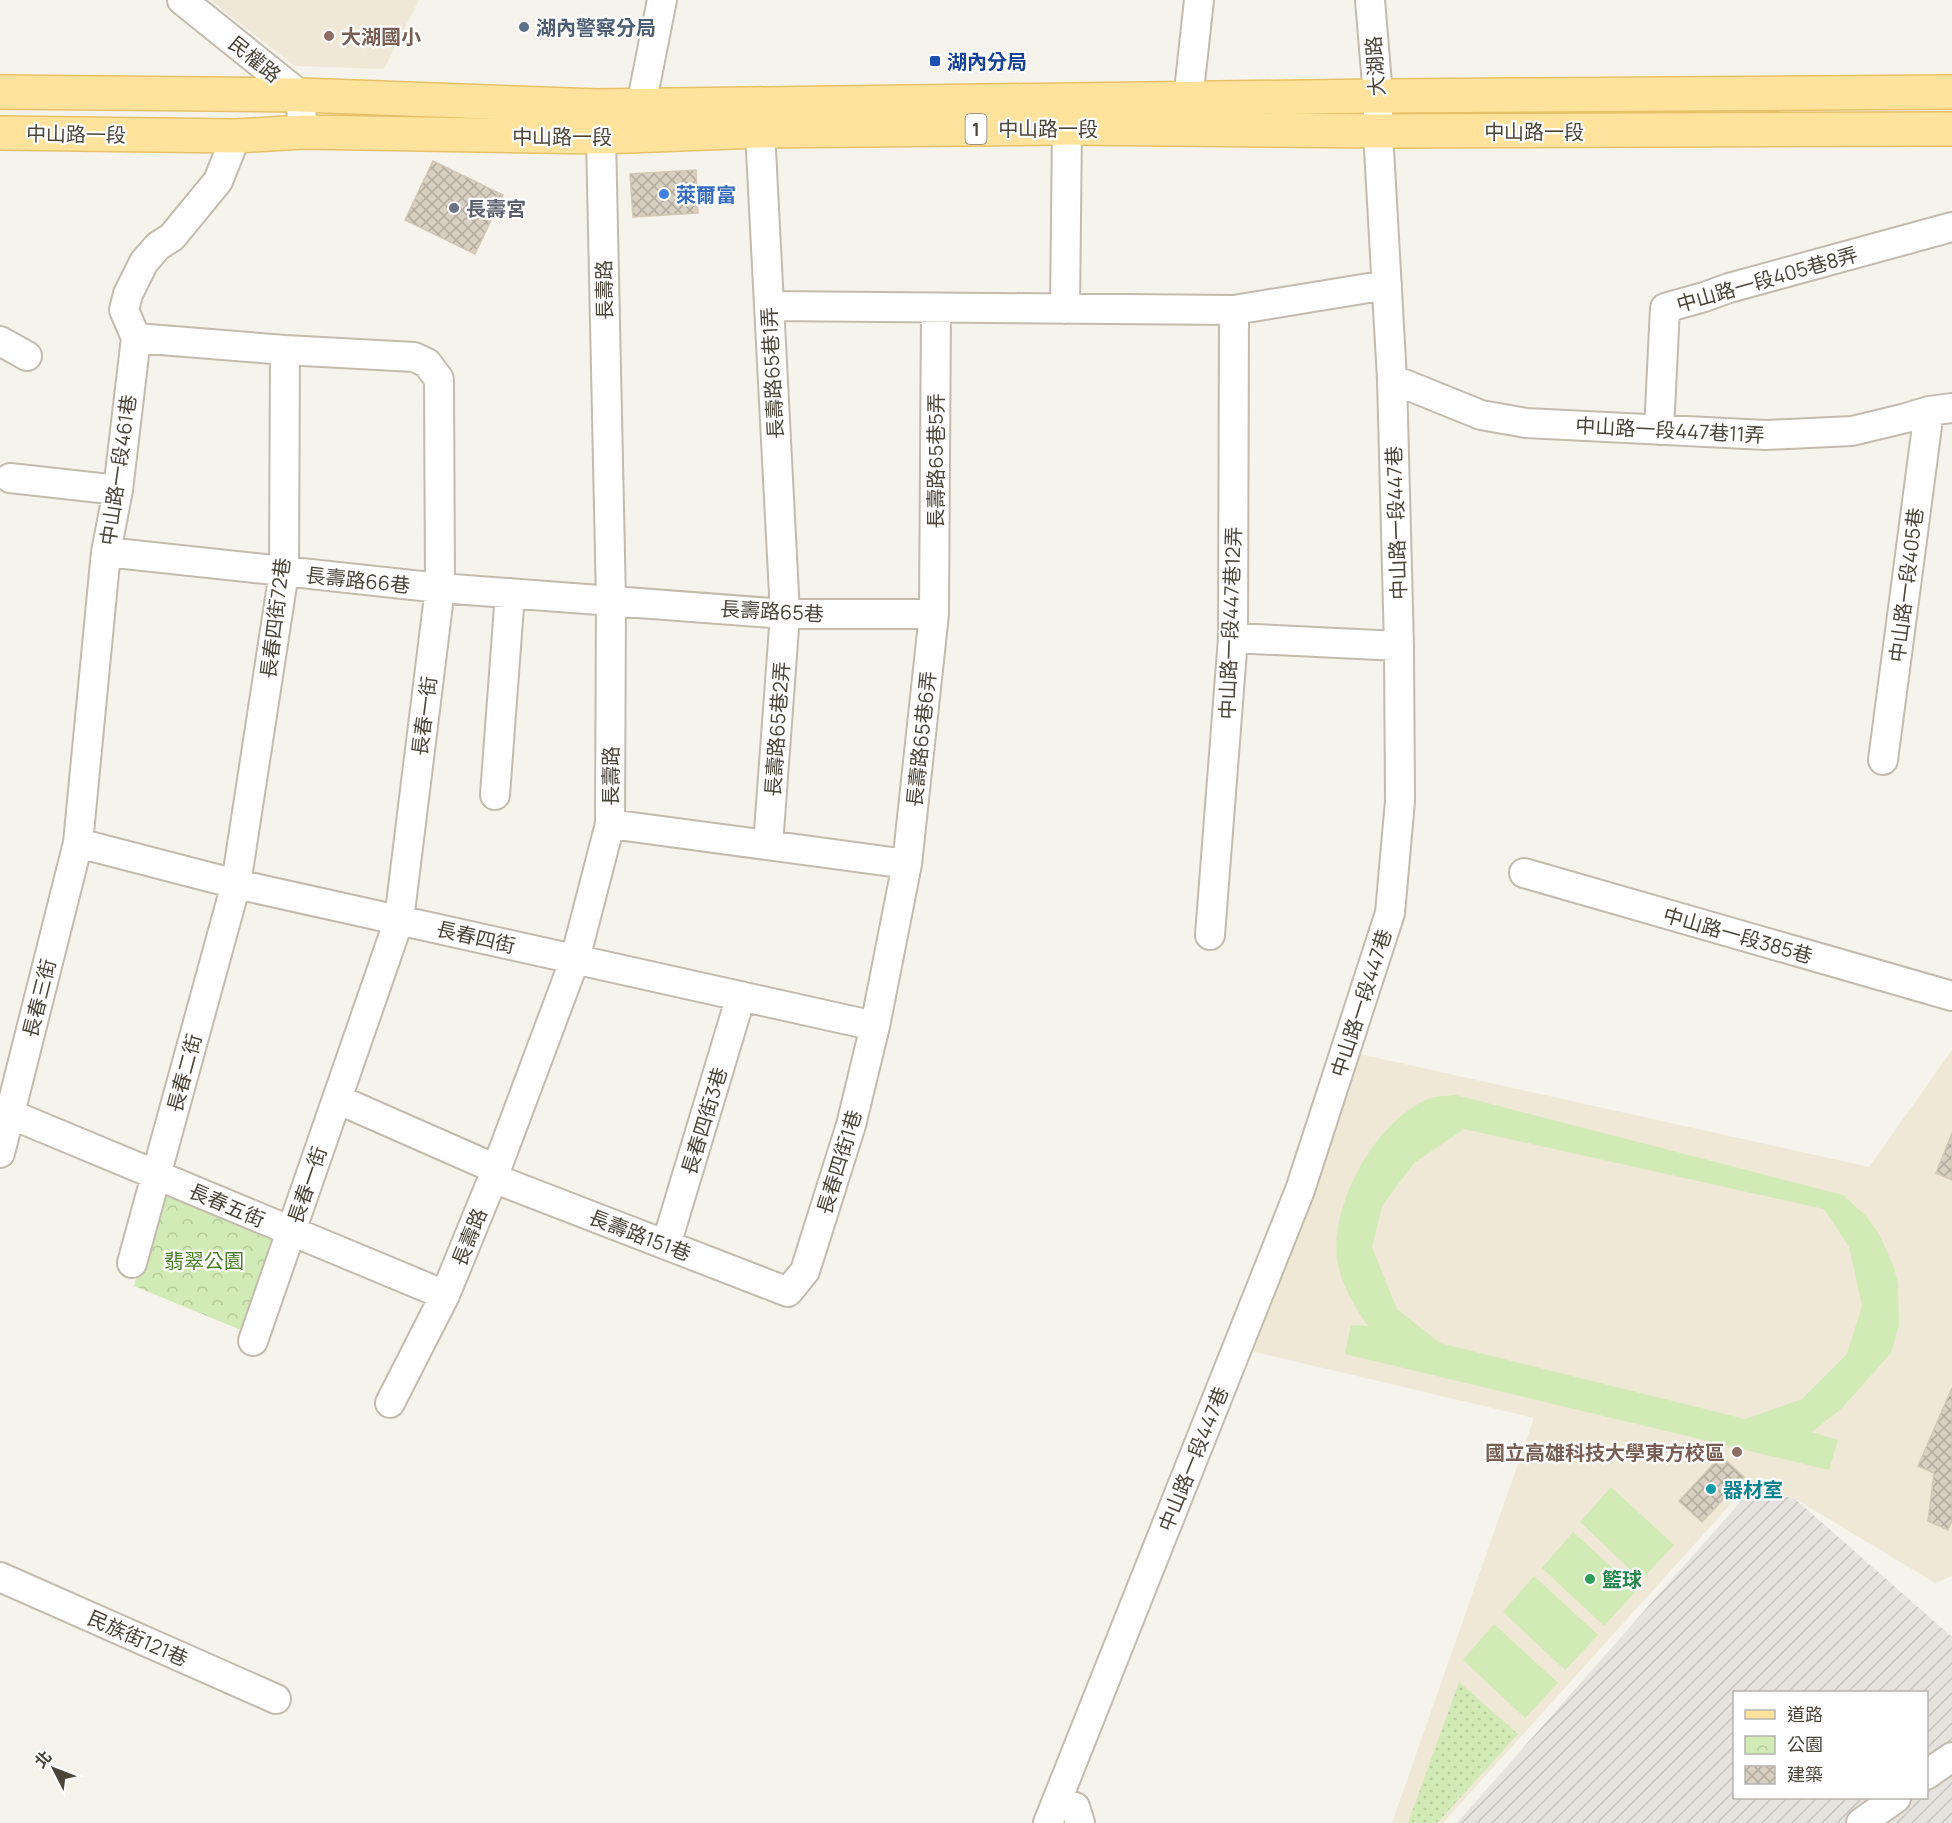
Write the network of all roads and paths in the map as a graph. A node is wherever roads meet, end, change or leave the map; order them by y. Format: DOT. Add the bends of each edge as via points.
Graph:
graph roads {
  1 [pos="182,0"];
  2 [pos="662,0"];
  3 [pos="1199,0"];
  4 [pos="1370,0"];
  5 [pos="0,92"];
  6 [pos="1952,92"];
  7 [pos="300,95"];
  8 [pos="1378,96"];
  9 [pos="1188,100"];
  10 [pos="641,106"];
  11 [pos="599,122"];
  12 [pos="1067,128"];
  13 [pos="1952,129"];
  14 [pos="760,131"];
  15 [pos="1378,131"];
  16 [pos="303,132"];
  17 [pos="0,133"];
  18 [pos="236,136"];
  19 [pos="1952,227"];
  20 [pos="1387,285"];
  21 [pos="769,306"];
  22 [pos="936,308"];
  23 [pos="1065,309"];
  24 [pos="1234,310"];
  25 [pos="136,338"];
  26 [pos="0,341"];
  27 [pos="285,350"];
  28 [pos="27,356"];
  29 [pos="1392,379"];
  30 [pos="1940,409"];
  31 [pos="1659,430"];
  32 [pos="10,478"];
  33 [pos="118,490"];
  34 [pos="106,552"];
  35 [pos="284,572"];
  36 [pos="440,588"];
  37 [pos="510,593"];
  38 [pos="611,601"];
  39 [pos="785,614"];
  40 [pos="934,614"];
  41 [pos="1233,638"];
  42 [pos="1399,646"];
  43 [pos="1883,760"];
  44 [pos="495,795"];
  45 [pos="610,824"];
  46 [pos="78,843"];
  47 [pos="768,845"];
  48 [pos="907,864"];
  49 [pos="1524,873"];
  50 [pos="236,884"];
  51 [pos="399,920"];
  52 [pos="1210,935"];
  53 [pos="575,959"];
  54 [pos="741,996"];
  55 [pos="1952,996"];
  56 [pos="875,1026"];
  57 [pos="337,1099"];
  58 [pos="10,1114"];
  59 [pos="0,1153"];
  60 [pos="494,1174"];
  61 [pos="156,1175"];
  62 [pos="291,1231"];
  63 [pos="666,1245"];
  64 [pos="132,1263"];
  65 [pos="788,1292"];
  66 [pos="444,1295"];
  67 [pos="253,1341"];
  68 [pos="390,1403"];
  69 [pos="0,1577"];
  70 [pos="276,1699"];
  71 [pos="1952,1757"];
  72 [pos="1928,1774"];
  73 [pos="1893,1799"];
  74 [pos="1052,1812"];
  75 [pos="1080,1823"];
  76 [pos="1861,1823"];
  1 -- 7 [label="street, 民權路"];
  2 -- 10 [label="street"];
  3 -- 9 [label="street"];
  4 -- 8 [label="street, 大湖路"];
  5 -- 7 [label="main road, 中山路一段 / 1"];
  6 -- 8 [label="main road, 中山路一段 / 1"];
  7 -- 11 [label="main road, 中山路一段 / 1"];
  7 -- 16 [label="street, 民權路"];
  8 -- 9 [label="main road, 中山路一段 / 1"];
  8 -- 15 [label="street, 大湖路"];
  9 -- 10 [label="main road, 中山路一段 / 1"];
  10 -- 11 [label="main road, 中山路一段 / 1"];
  11 -- 14 [label="main road, 中山路一段 / 1"];
  11 -- 16 [label="main road, 中山路一段 / 1"];
  11 -- 38 [label="street, 長壽路"];
  12 -- 14 [label="main road, 中山路一段 / 1"];
  12 -- 15 [label="main road, 中山路一段 / 1"];
  12 -- 23 [label="street"];
  13 -- 15 [label="main road, 中山路一段 / 1"];
  14 -- 21 [label="street, 長壽路65巷1弄"];
  15 -- 20 [label="street, 中山路一段447巷"];
  16 -- 18 [label="main road, 中山路一段 / 1"];
  17 -- 18 [label="main road, 中山路一段 / 1"];
  18 -- 25 [label="street, 中山路一段461巷" via="218,181 172,237 152,253 137,276 124,310"];
  19 -- 31 [label="street, 中山路一段405巷8弄" via="1665,308"];
  20 -- 24 [label="street"];
  20 -- 29 [label="street, 中山路一段447巷"];
  21 -- 22 [label="street"];
  21 -- 39 [label="street, 長壽路65巷1弄"];
  22 -- 23 [label="street"];
  22 -- 40 [label="street, 長壽路65巷5弄"];
  23 -- 24 [label="street"];
  24 -- 41 [label="street, 中山路一段447巷12弄"];
  25 -- 27 [label="street, 長春一街"];
  25 -- 33 [label="street, 中山路一段461巷"];
  26 -- 28 [label="street"];
  27 -- 35 [label="street, 長春四街72巷"];
  27 -- 36 [label="street, 長春一街" via="414,357 428,363 439,379"];
  29 -- 31 [label="street, 中山路一段447巷11弄" via="1481,415 1526,423"];
  29 -- 42 [label="street, 中山路一段447巷"];
  30 -- 31 [label="street, 中山路一段447巷11弄" via="1852,431 1766,435"];
  30 -- 43 [label="street, 中山路一段405巷"];
  32 -- 33 [label="street"];
  33 -- 34 [label="street, 中山路一段461巷"];
  34 -- 35 [label="street, 長壽路66巷"];
  34 -- 46 [label="street, 中山路一段461巷"];
  35 -- 36 [label="street, 長壽路66巷"];
  35 -- 50 [label="street, 長春四街72巷"];
  36 -- 37 [label="street, 長壽路66巷"];
  36 -- 51 [label="street, 長春一街"];
  37 -- 38 [label="street, 長壽路66巷"];
  37 -- 44 [label="street"];
  38 -- 39 [label="street, 長壽路65巷"];
  38 -- 45 [label="street, 長壽路"];
  39 -- 40 [label="street, 長壽路65巷"];
  39 -- 47 [label="street, 長壽路65巷2弄"];
  40 -- 48 [label="street, 長壽路65巷6弄"];
  41 -- 42 [label="street"];
  41 -- 52 [label="street, 中山路一段447巷12弄"];
  42 -- 74 [label="street, 中山路一段447巷" via="1400,801 1390,913 1300,1190"];
  45 -- 47 [label="street"];
  45 -- 53 [label="street, 長壽路"];
  46 -- 50 [label="street, 長春四街"];
  46 -- 58 [label="street, 長春三街"];
  47 -- 48 [label="street"];
  48 -- 56 [label="street, 長壽路65巷6弄"];
  49 -- 55 [label="street, 中山路一段385巷"];
  50 -- 51 [label="street, 長春四街"];
  50 -- 61 [label="street, 長春二街"];
  51 -- 53 [label="street, 長春四街"];
  51 -- 57 [label="street, 長春一街"];
  53 -- 54 [label="street, 長春四街"];
  53 -- 60 [label="street, 長壽路"];
  54 -- 56 [label="street, 長春四街"];
  54 -- 63 [label="street, 長春四街3巷"];
  56 -- 65 [label="street, 長春四街1巷" via="851,1125 805,1271"];
  57 -- 60 [label="street, 長壽路151巷"];
  57 -- 62 [label="street, 長春一街"];
  58 -- 59 [label="street, 長春三街"];
  58 -- 61 [label="street, 長春五街"];
  60 -- 63 [label="street, 長壽路151巷"];
  60 -- 66 [label="street, 長壽路"];
  61 -- 62 [label="street, 長春五街"];
  61 -- 64 [label="street, 長春二街"];
  62 -- 66 [label="street, 長春五街"];
  62 -- 67 [label="street, 長春一街"];
  63 -- 65 [label="street, 長壽路151巷"];
  66 -- 68 [label="street, 長壽路"];
  69 -- 70 [label="street, 民族街121巷"];
  71 -- 72 [label="street"];
  73 -- 76 [label="street"];
  74 -- 75 [label="street" via="1075,1807"];
}
